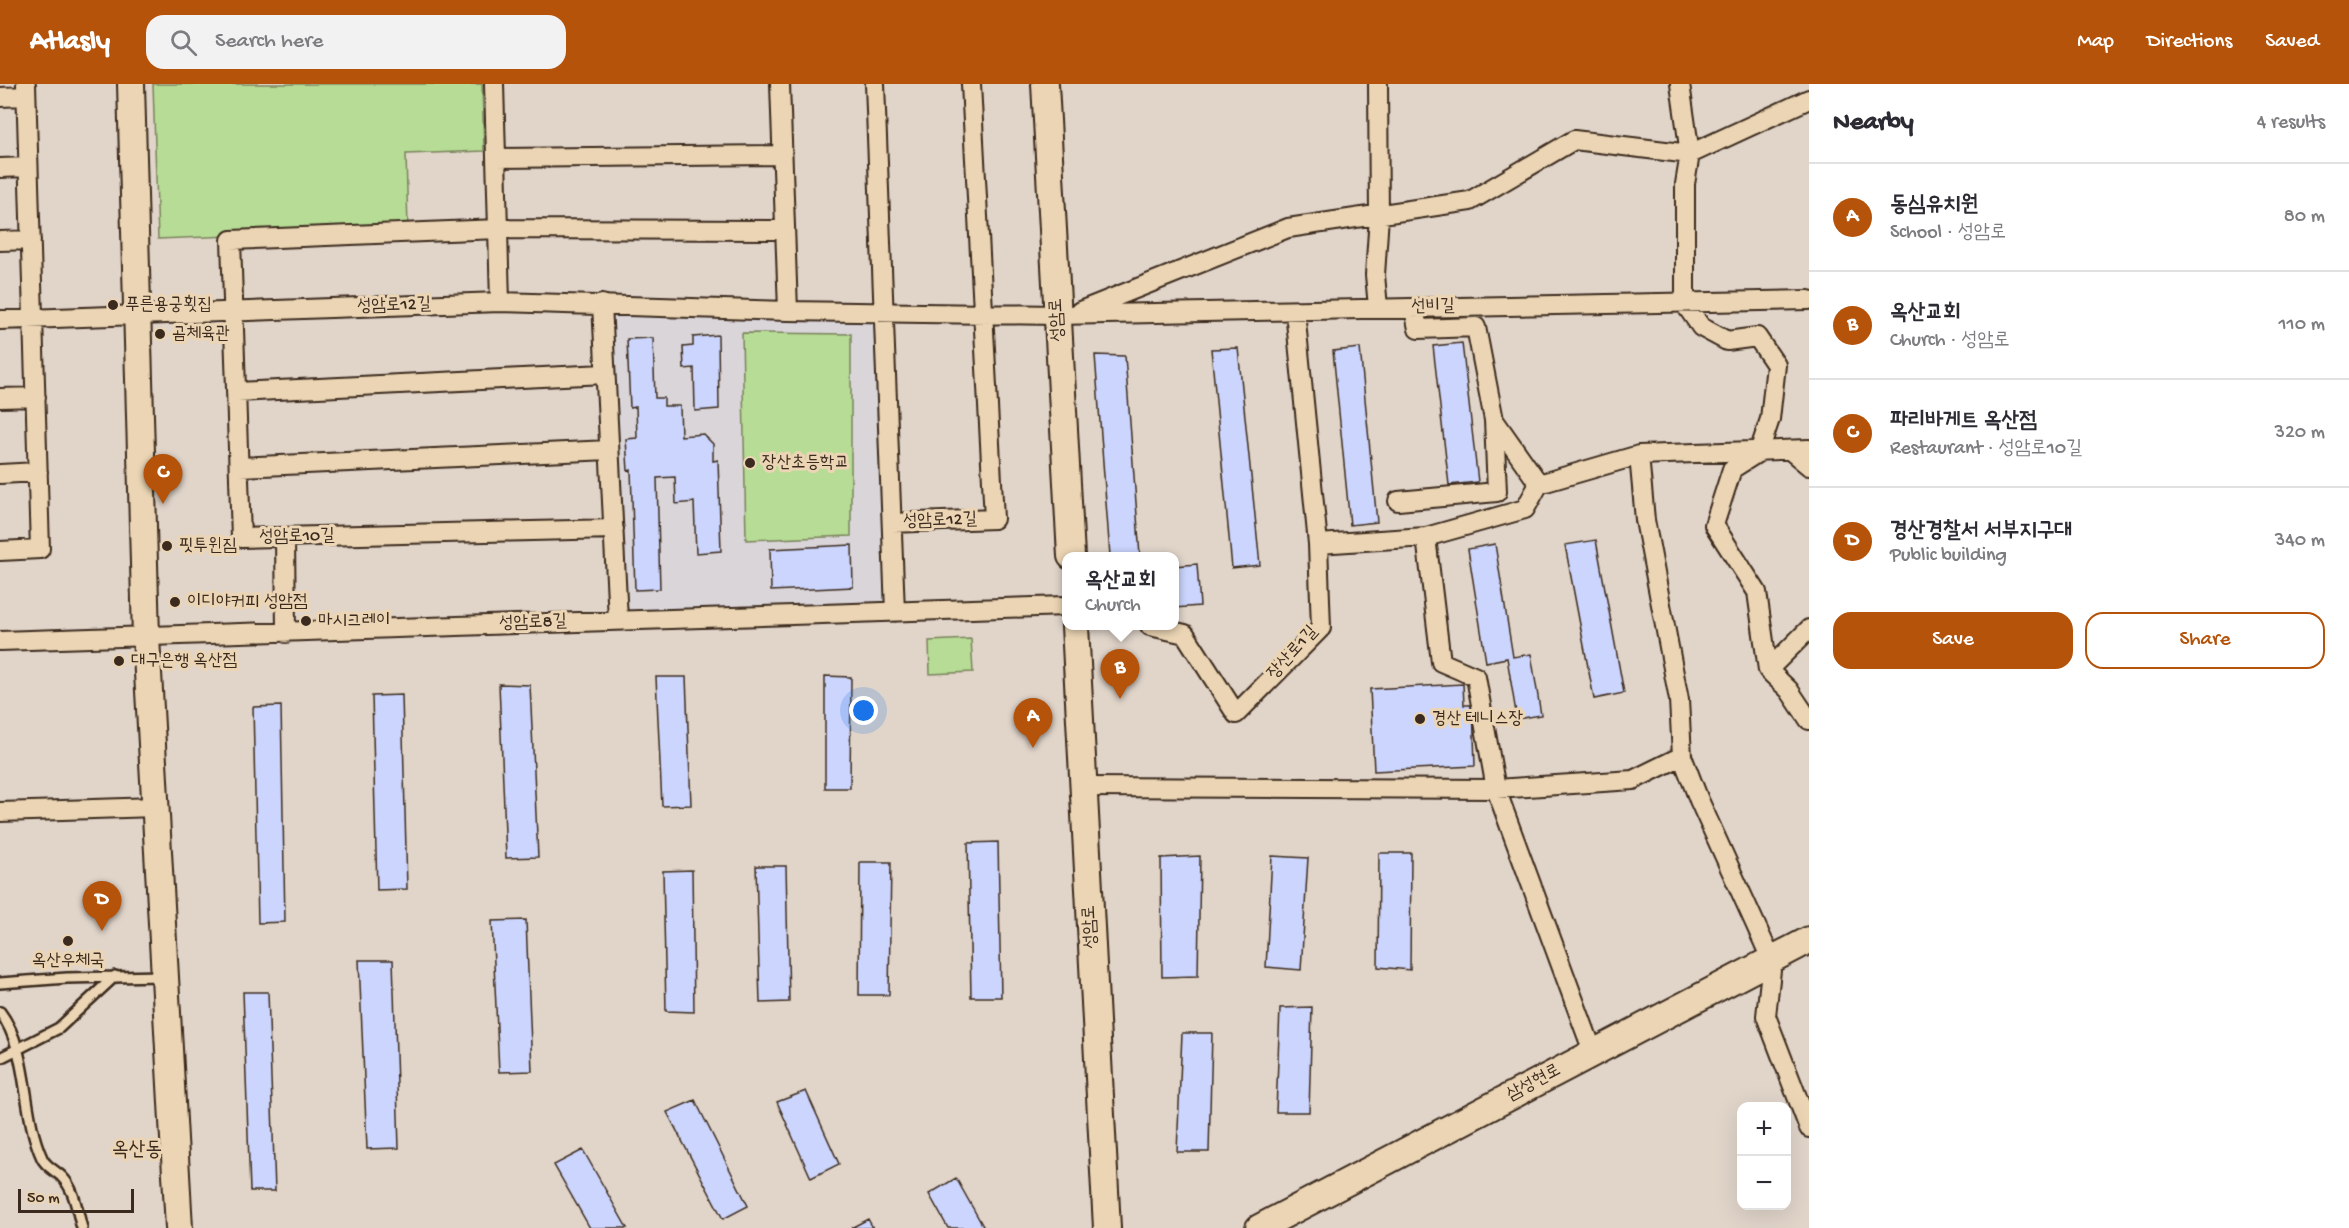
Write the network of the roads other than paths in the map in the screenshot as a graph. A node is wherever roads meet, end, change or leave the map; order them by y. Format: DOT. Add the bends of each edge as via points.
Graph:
graph roads {
  1 [pos="131,84"];
  2 [pos="494,84"];
  3 [pos="780,84"];
  4 [pos="875,84"];
  5 [pos="971,84"];
  6 [pos="1045,84"];
  7 [pos="1378,84"];
  8 [pos="1680,84"];
  9 [pos="26,90"];
  10 [pos="0,97"];
  11 [pos="1809,99"];
  12 [pos="1690,154"];
  13 [pos="782,155"];
  14 [pos="496,158"];
  15 [pos="28,167"];
  16 [pos="0,168"];
  17 [pos="1379,216"];
  18 [pos="498,229"];
  19 [pos="785,230"];
  20 [pos="31,240"];
  21 [pos="0,241"];
  22 [pos="1809,300"];
  23 [pos="500,302"];
  24 [pos="602,304"];
  25 [pos="1685,304"];
  26 [pos="1378,307"];
  27 [pos="1414,308"];
  28 [pos="1295,310"];
  29 [pos="788,311"];
  30 [pos="234,313"];
  31 [pos="884,313"];
  32 [pos="137,314"];
  33 [pos="983,314"];
  34 [pos="1064,315"];
  35 [pos="33,318"];
  36 [pos="0,320"];
  37 [pos="605,374"];
  38 [pos="237,392"];
  39 [pos="36,397"];
  40 [pos="0,398"];
  41 [pos="1494,420"];
  42 [pos="609,450"];
  43 [pos="1800,450"];
  44 [pos="1760,452"];
  45 [pos="1639,455"];
  46 [pos="1809,466"];
  47 [pos="239,467"];
  48 [pos="38,472"];
  49 [pos="0,474"];
  50 [pos="1539,484"];
  51 [pos="1398,501"];
  52 [pos="892,523"];
  53 [pos="614,529"];
  54 [pos="285,537"];
  55 [pos="1426,537"];
  56 [pos="1318,544"];
  57 [pos="0,551"];
  58 [pos="1071,552"];
  59 [pos="1062,606"];
  60 [pos="895,612"];
  61 [pos="618,620"];
  62 [pos="1809,629"];
  63 [pos="1074,630"];
  64 [pos="1168,630"];
  65 [pos="286,633"];
  66 [pos="146,637"];
  67 [pos="0,641"];
  68 [pos="1768,670"];
  69 [pos="1809,720"];
  70 [pos="1682,756"];
  71 [pos="1083,787"];
  72 [pos="1496,789"];
  73 [pos="156,807"];
  74 [pos="0,812"];
  75 [pos="1809,940"];
  76 [pos="1773,961"];
  77 [pos="115,976"];
  78 [pos="165,976"];
  79 [pos="0,983"];
  80 [pos="0,1012"];
  81 [pos="17,1050"];
  82 [pos="1593,1052"];
  83 [pos="0,1058"];
  84 [pos="1809,1128"];
  85 [pos="82,1228"];
  86 [pos="179,1228"];
  87 [pos="1107,1228"];
  88 [pos="1259,1228"];
  1 -- 32 [label="street"];
  2 -- 14 [label="street"];
  3 -- 13 [label="street"];
  4 -- 31 [label="street, 성암로12길"];
  5 -- 33 [label="street, 성암로12길"];
  6 -- 34 [label="street, 성암로"];
  7 -- 17 [label="street"];
  8 -- 12 [label="street"];
  9 -- 10 [label="street"];
  9 -- 15 [label="street"];
  11 -- 12 [label="street"];
  12 -- 17 [label="street" via="1574,140 1470,201"];
  12 -- 25 [label="street" via="1685,184"];
  13 -- 14 [label="street"];
  13 -- 19 [label="street"];
  14 -- 18 [label="street"];
  15 -- 16 [label="street"];
  15 -- 20 [label="street"];
  17 -- 26 [label="street" via="1375,255"];
  17 -- 34 [label="street" via="1288,228"];
  18 -- 19 [label="street"];
  18 -- 23 [label="street"];
  18 -- 30 [label="street, 성암로10길" via="231,240"];
  19 -- 29 [label="street"];
  20 -- 21 [label="street"];
  20 -- 35 [label="street"];
  22 -- 25 [label="street, 선비길"];
  23 -- 24 [label="street, 성암로12길"];
  23 -- 30 [label="street, 성암로12길"];
  24 -- 29 [label="street, 성암로12길"];
  24 -- 37 [label="street"];
  25 -- 27 [label="street, 선비길"];
  25 -- 44 [label="street" via="1701,327 1727,341 1757,337 1776,365 1770,419"];
  26 -- 27 [label="street, 선비길"];
  26 -- 28 [label="street, 선비길"];
  27 -- 41 [label="street" via="1418,329 1476,327"];
  28 -- 34 [label="street, 선비길"];
  28 -- 56 [label="street, 장산로1길"];
  29 -- 31 [label="street, 성암로12길"];
  30 -- 32 [label="street, 성암로12길"];
  30 -- 38 [label="street, 성암로10길"];
  31 -- 33 [label="street, 성암로12길"];
  31 -- 52 [label="street, 성암로12길"];
  32 -- 35 [label="street, 성암로12길"];
  32 -- 66 [label="street"];
  33 -- 34 [label="street, 성암로12길"];
  33 -- 52 [label="street, 성암로12길" via="994,519"];
  34 -- 58 [label="street, 성암로"];
  35 -- 36 [label="street, 성암로12길"];
  35 -- 39 [label="street"];
  37 -- 38 [label="street"];
  37 -- 42 [label="street"];
  38 -- 47 [label="street, 성암로10길"];
  39 -- 40 [label="street"];
  39 -- 48 [label="street"];
  41 -- 50 [label="street"];
  41 -- 51 [label="street" via="1497,492"];
  42 -- 47 [label="street"];
  42 -- 53 [label="street"];
  43 -- 44 [label="street"];
  43 -- 46 [label="street"];
  44 -- 45 [label="street"];
  44 -- 68 [label="street" via="1732,469 1714,525 1757,592"];
  45 -- 50 [label="street"];
  45 -- 70 [label="street" via="1645,520 1679,700"];
  47 -- 54 [label="street, 성암로10길" via="241,538"];
  48 -- 49 [label="street"];
  48 -- 57 [label="street" via="40,549"];
  50 -- 55 [label="street" via="1525,509"];
  52 -- 60 [label="street"];
  53 -- 54 [label="street, 성암로10길"];
  53 -- 61 [label="street"];
  54 -- 65 [label="street"];
  55 -- 56 [label="street"];
  55 -- 72 [label="street" via="1441,662 1476,678"];
  56 -- 64 [label="street, 장산로1길" via="1321,628 1236,714 1185,634"];
  59 -- 60 [label="street, 성암로8길"];
  60 -- 61 [label="street, 성암로8길"];
  61 -- 65 [label="street, 성암로8길"];
  62 -- 68 [label="street"];
  63 -- 71 [label="street, 성암로"];
  65 -- 66 [label="street, 성암로8길"];
  66 -- 67 [label="street, 성암로8길"];
  66 -- 73 [label="street"];
  68 -- 69 [label="street" via="1789,690"];
  70 -- 72 [label="street" via="1633,780"];
  70 -- 76 [label="street"];
  71 -- 72 [label="street"];
  71 -- 87 [label="street, 성암로"];
  72 -- 82 [label="street"];
  73 -- 74 [label="street"];
  73 -- 78 [label="street"];
  75 -- 76 [label="street, 삼성현로"];
  76 -- 82 [label="street, 삼성현로"];
  76 -- 84 [label="street" via="1766,1016"];
  77 -- 78 [label="lane"];
  77 -- 79 [label="lane"];
  77 -- 81 [label="lane" via="59,1028"];
  78 -- 86 [label="street"];
  80 -- 81 [label="lane"];
  81 -- 83 [label="lane"];
  81 -- 85 [label="lane" via="29,1118 42,1160 71,1190"];
  82 -- 88 [label="street, 삼성현로"];
}
